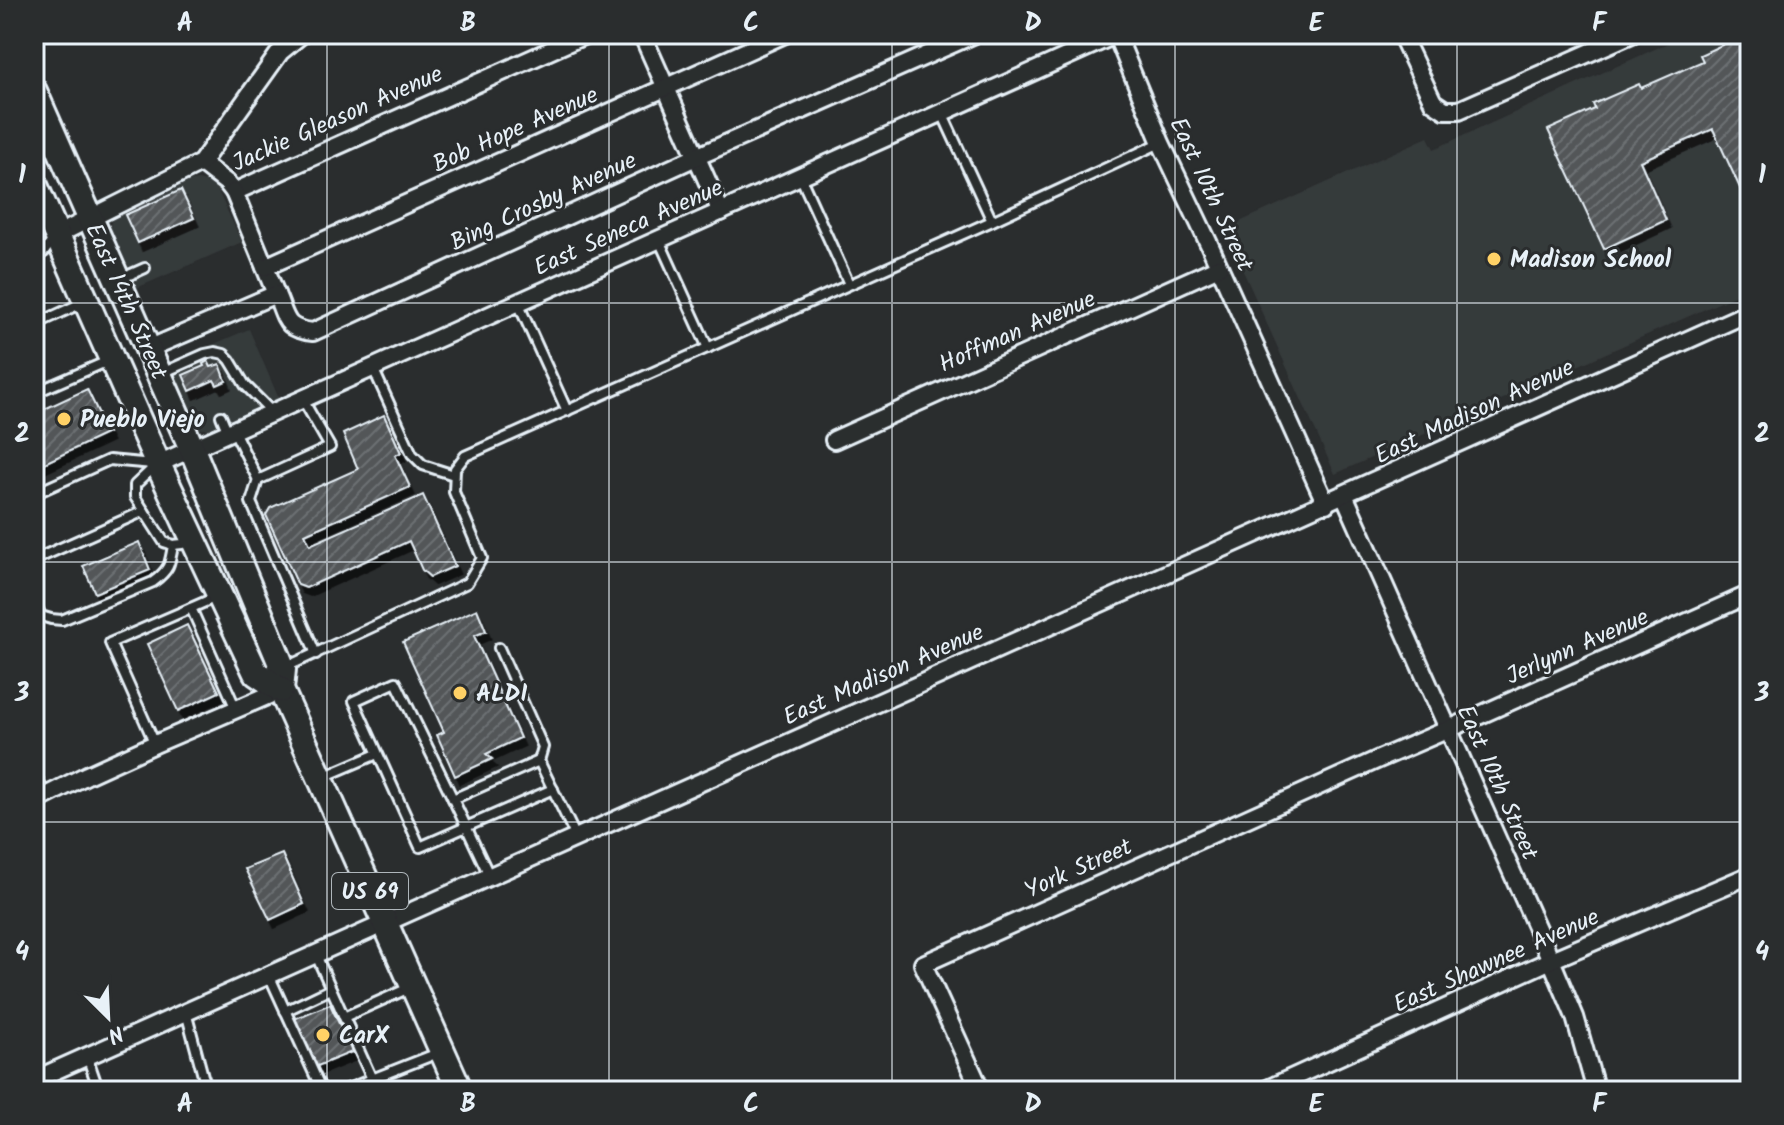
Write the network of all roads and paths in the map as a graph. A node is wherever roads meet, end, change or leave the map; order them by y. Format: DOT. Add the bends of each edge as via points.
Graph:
graph roads {
  1 [pos="302,34"];
  2 [pos="587,34"];
  3 [pos="642,34"];
  4 [pos="785,34"];
  5 [pos="975,34"];
  6 [pos="1116,34"];
  7 [pos="1401,34"];
  8 [pos="1632,34"];
  9 [pos="666,88"];
  10 [pos="34,91"];
  11 [pos="942,113"];
  12 [pos="1161,143"];
  13 [pos="696,157"];
  14 [pos="201,163"];
  15 [pos="800,176"];
  16 [pos="34,183"];
  17 [pos="234,192"];
  18 [pos="721,212"];
  19 [pos="91,218"];
  20 [pos="992,221"];
  21 [pos="57,235"];
  22 [pos="659,240"];
  23 [pos="34,258"];
  24 [pos="265,267"];
  25 [pos="1219,267"];
  26 [pos="145,268"];
  27 [pos="118,280"];
  28 [pos="849,284"];
  29 [pos="276,294"];
  30 [pos="87,302"];
  31 [pos="518,303"];
  32 [pos="34,310"];
  33 [pos="1750,312"];
  34 [pos="37,324"];
  35 [pos="708,348"];
  36 [pos="148,349"];
  37 [pos="112,359"];
  38 [pos="373,368"];
  39 [pos="159,374"];
  40 [pos="251,392"];
  41 [pos="34,393"];
  42 [pos="241,397"];
  43 [pos="303,399"];
  44 [pos="567,411"];
  45 [pos="272,413"];
  46 [pos="221,416"];
  47 [pos="231,431"];
  48 [pos="834,440"];
  49 [pos="192,449"];
  50 [pos="158,464"];
  51 [pos="454,475"];
  52 [pos="258,480"];
  53 [pos="34,494"];
  54 [pos="1345,497"];
  55 [pos="1326,504"];
  56 [pos="144,511"];
  57 [pos="184,541"];
  58 [pos="34,560"];
  59 [pos="1750,594"];
  60 [pos="220,595"];
  61 [pos="34,601"];
  62 [pos="191,608"];
  63 [pos="499,648"];
  64 [pos="316,654"];
  65 [pos="282,680"];
  66 [pos="237,709"];
  67 [pos="1449,729"];
  68 [pos="155,744"];
  69 [pos="377,754"];
  70 [pos="1379,759"];
  71 [pos="539,761"];
  72 [pos="34,771"];
  73 [pos="320,778"];
  74 [pos="553,789"];
  75 [pos="40,799"];
  76 [pos="453,799"];
  77 [pos="466,827"];
  78 [pos="576,837"];
  79 [pos="489,875"];
  80 [pos="1750,875"];
  81 [pos="385,922"];
  82 [pos="315,953"];
  83 [pos="1551,960"];
  84 [pos="269,974"];
  85 [pos="413,986"];
  86 [pos="331,989"];
  87 [pos="285,1011"];
  88 [pos="186,1012"];
  89 [pos="344,1017"];
  90 [pos="442,1051"];
  91 [pos="87,1056"];
  92 [pos="372,1079"];
  93 [pos="34,1080"];
  94 [pos="99,1091"];
  95 [pos="209,1091"];
  96 [pos="322,1091"];
  97 [pos="343,1091"];
  98 [pos="460,1091"];
  99 [pos="981,1091"];
  100 [pos="1263,1091"];
  101 [pos="1596,1091"];
  1 -- 14 [label="street" via="280,52"];
  2 -- 17 [label="street, Jackie Gleason Avenue"];
  3 -- 9 [label="street"];
  4 -- 9 [label="street, Bob Hope Avenue"];
  5 -- 13 [label="street, Bing Crosby Avenue"];
  6 -- 11 [label="street, East Seneca Avenue"];
  6 -- 12 [label="street, East 10th Street"];
  7 -- 8 [label="street" via="1433,102 1445,110 1459,110"];
  9 -- 13 [label="street"];
  9 -- 24 [label="street, Bob Hope Avenue"];
  10 -- 19 [label="main road, East 14th Street / US 69"];
  11 -- 15 [label="street, East Seneca Avenue"];
  11 -- 20 [label="lane"];
  12 -- 20 [label="lane"];
  12 -- 25 [label="street, East 10th Street"];
  13 -- 18 [label="street"];
  13 -- 29 [label="street, Bing Crosby Avenue" via="313,332 288,323"];
  14 -- 17 [label="street, Jackie Gleason Avenue"];
  14 -- 19 [label="street"];
  15 -- 18 [label="street, East Seneca Avenue"];
  15 -- 28 [label="lane"];
  16 -- 21 [label="main road, East 14th Street / US 69"];
  17 -- 24 [label="street, Bing Crosby Avenue"];
  18 -- 22 [label="street, East Seneca Avenue"];
  19 -- 21 [label="street"];
  19 -- 27 [label="main road, East 14th Street / US 69"];
  20 -- 28 [label="lane"];
  21 -- 23 [label="lane"];
  21 -- 30 [label="main road, East 14th Street / US 69"];
  22 -- 31 [label="street, East Seneca Avenue"];
  22 -- 35 [label="lane"];
  24 -- 29 [label="street, Bing Crosby Avenue"];
  25 -- 48 [label="street, Hoffman Avenue"];
  25 -- 55 [label="street, East 10th Street"];
  26 -- 27 [label="lane"];
  27 -- 36 [label="main road, East 14th Street / US 69"];
  28 -- 35 [label="lane"];
  29 -- 36 [label="street"];
  30 -- 34 [label="lane"];
  30 -- 37 [label="main road, East 14th Street / US 69"];
  31 -- 38 [label="street, East Seneca Avenue"];
  31 -- 44 [label="lane"];
  32 -- 34 [label="lane"];
  33 -- 54 [label="street, East Madison Avenue"];
  35 -- 44 [label="lane"];
  36 -- 39 [label="main road, East 14th Street / US 69"];
  37 -- 41 [label="lane"];
  37 -- 50 [label="main road, East 14th Street / US 69"];
  38 -- 43 [label="street, East Seneca Avenue"];
  38 -- 51 [label="lane" via="412,454 423,465"];
  39 -- 40 [label="lane" via="215,352 230,360"];
  39 -- 49 [label="main road, East 14th Street / US 69"];
  40 -- 42 [label="lane"];
  40 -- 45 [label="lane"];
  43 -- 45 [label="street, East Seneca Avenue"];
  43 -- 52 [label="lane" via="330,447"];
  44 -- 51 [label="lane" via="465,456"];
  45 -- 47 [label="street, East Seneca Avenue"];
  46 -- 47 [label="lane"];
  47 -- 49 [label="street, East Seneca Avenue"];
  47 -- 52 [label="lane"];
  49 -- 50 [label="street, East Seneca Avenue"];
  49 -- 65 [label="main road, East 14th Street / US 69"];
  50 -- 53 [label="lane" via="109,460"];
  50 -- 56 [label="lane" via="135,485"];
  50 -- 57 [label="main road, East 14th Street / US 69"];
  51 -- 64 [label="lane" via="454,492 482,558 467,583"];
  52 -- 64 [label="lane" via="251,502"];
  54 -- 55 [label="street, East Madison Avenue"];
  54 -- 67 [label="street, East 10th Street"];
  55 -- 78 [label="street, East Madison Avenue"];
  56 -- 57 [label="lane" via="164,542"];
  56 -- 58 [label="lane"];
  57 -- 60 [label="main road, East 14th Street / US 69"];
  57 -- 61 [label="lane" via="165,573 153,582 62,620 41,616"];
  59 -- 67 [label="street, Jerlynn Avenue"];
  60 -- 62 [label="lane"];
  60 -- 65 [label="main road, East 14th Street / US 69" via="256,673"];
  62 -- 66 [label="lane"];
  62 -- 68 [label="lane" via="110,643"];
  63 -- 71 [label="lane" via="543,747"];
  64 -- 65 [label="lane"];
  65 -- 66 [label="street"];
  65 -- 73 [label="main road, East 14th Street / US 69"];
  66 -- 68 [label="street"];
  67 -- 70 [label="street, Jerlynn Avenue"];
  67 -- 83 [label="street, East 10th Street"];
  68 -- 75 [label="street"];
  69 -- 73 [label="lane"];
  69 -- 76 [label="lane" via="354,701 396,682"];
  69 -- 77 [label="lane" via="420,847"];
  70 -- 99 [label="street, York Street" via="923,964"];
  71 -- 74 [label="lane"];
  71 -- 76 [label="lane"];
  72 -- 75 [label="lane"];
  73 -- 81 [label="main road, East 14th Street / US 69"];
  74 -- 77 [label="lane"];
  74 -- 78 [label="lane"];
  76 -- 77 [label="lane"];
  77 -- 79 [label="lane"];
  78 -- 79 [label="street, East Madison Avenue"];
  79 -- 81 [label="street, East Madison Avenue"];
  80 -- 83 [label="street, East Shawnee Avenue"];
  81 -- 82 [label="street, East Madison Avenue"];
  81 -- 85 [label="main road, East 14th Street / US 69"];
  82 -- 84 [label="street, East Madison Avenue"];
  82 -- 86 [label="lane"];
  83 -- 100 [label="street, East Shawnee Avenue"];
  83 -- 101 [label="street, East 10th Street" via="1575,1017"];
  84 -- 87 [label="lane"];
  84 -- 88 [label="street, East Madison Avenue"];
  85 -- 89 [label="lane"];
  85 -- 90 [label="main road, East 14th Street / US 69"];
  86 -- 87 [label="lane"];
  86 -- 89 [label="lane"];
  87 -- 96 [label="lane"];
  88 -- 91 [label="street, East Madison Avenue"];
  88 -- 95 [label="lane"];
  89 -- 92 [label="lane"];
  90 -- 92 [label="lane"];
  90 -- 98 [label="main road, East 14th Street / US 69"];
  91 -- 93 [label="street, East Madison Avenue"];
  91 -- 94 [label="lane"];
  92 -- 97 [label="lane"];
}
